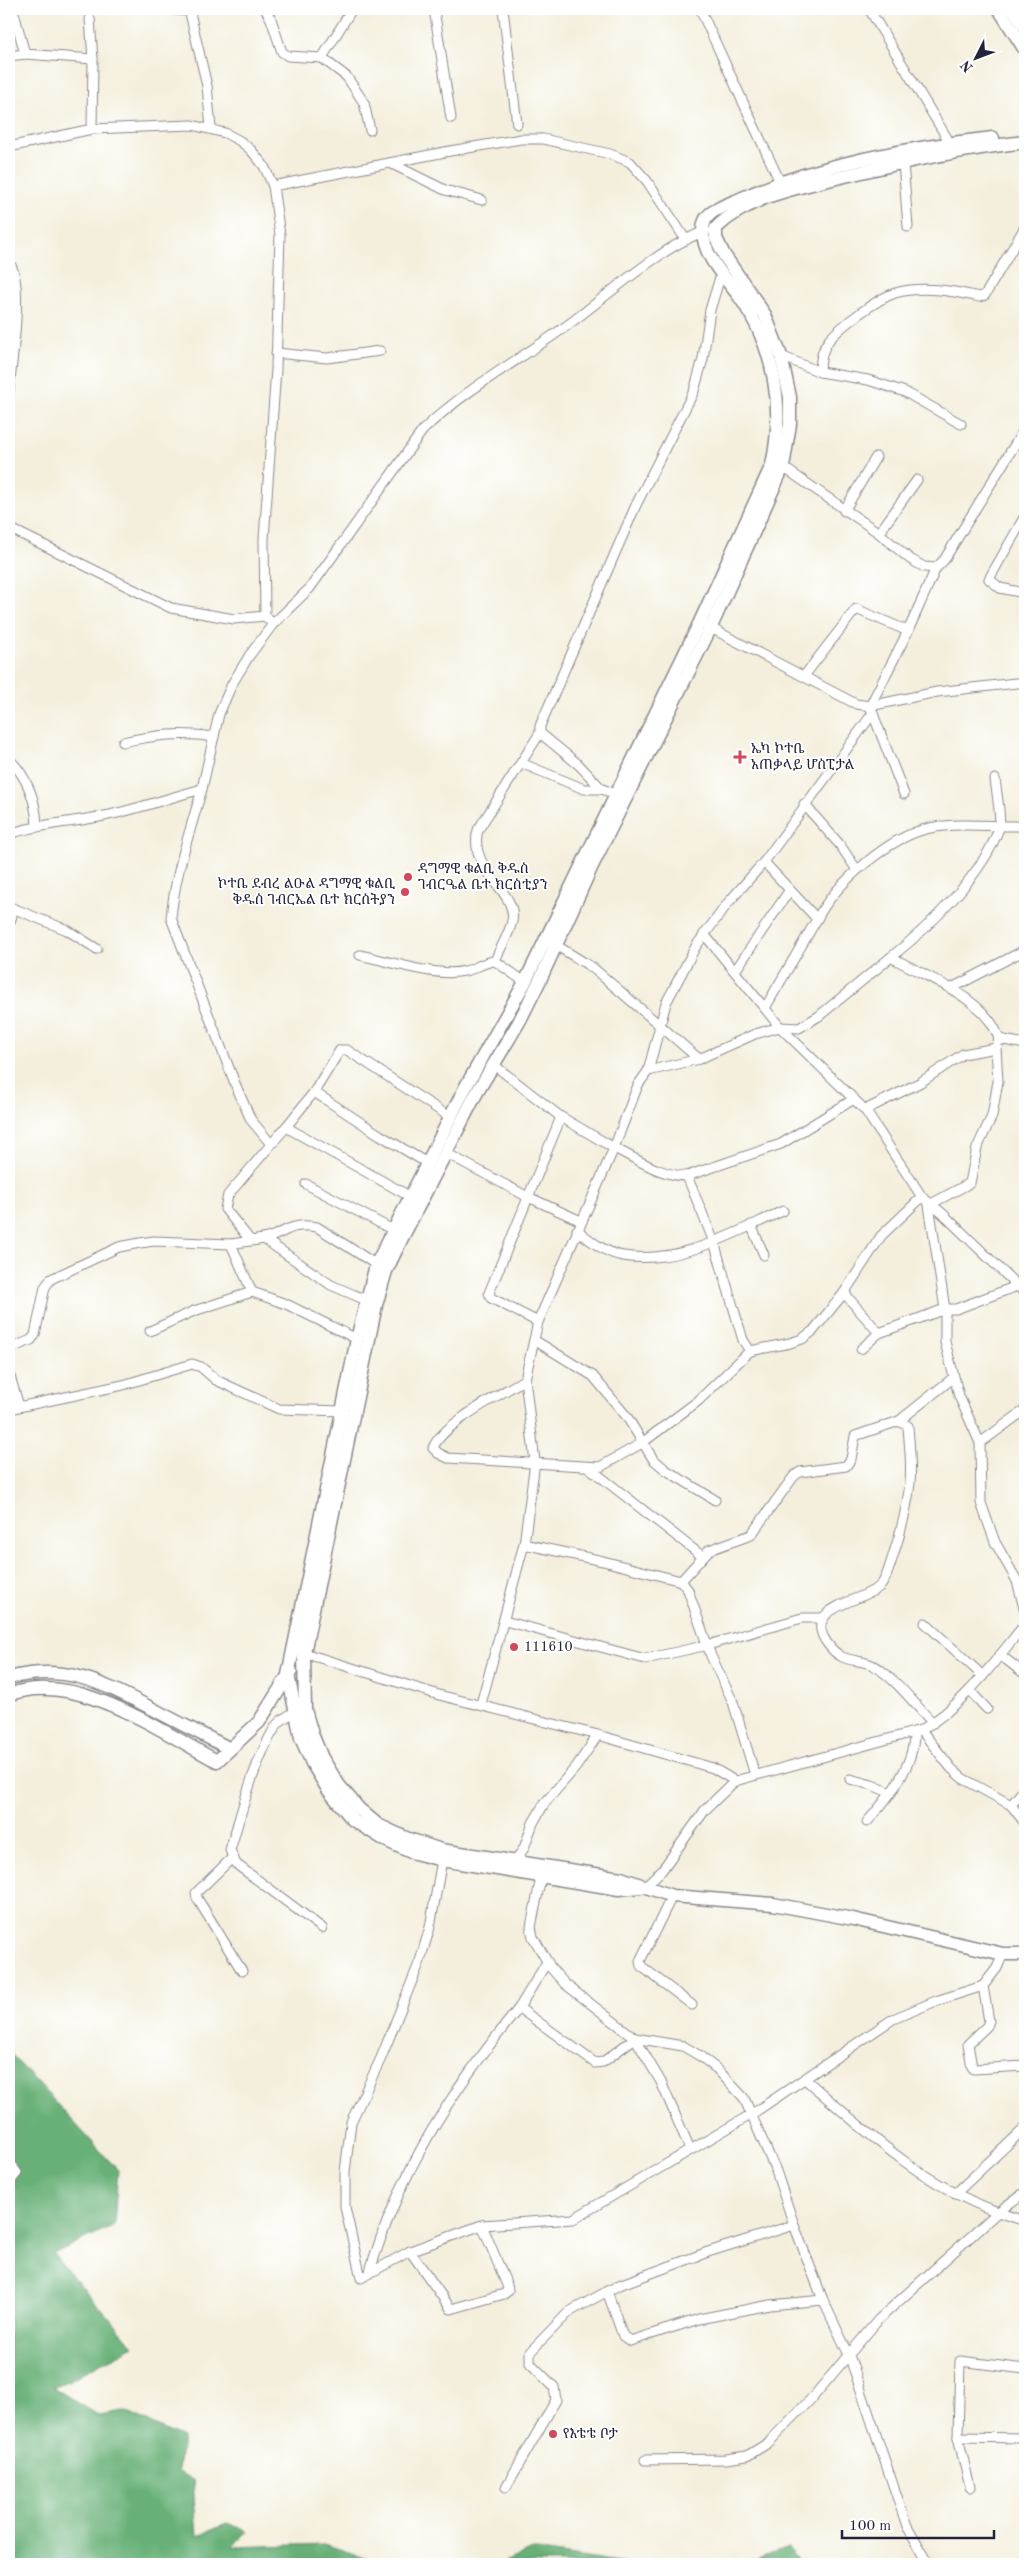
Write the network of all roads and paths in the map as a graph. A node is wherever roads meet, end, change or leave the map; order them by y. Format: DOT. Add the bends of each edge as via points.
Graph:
graph roads {
  1 [pos="13,9"];
  2 [pos="168,9"];
  3 [pos="264,9"];
  4 [pos="352,9"];
  5 [pos="434,9"];
  6 [pos="503,9"];
  7 [pos="700,9"];
  8 [pos="869,9"];
  9 [pos="999,9"];
  10 [pos="1015,9"];
  11 [pos="90,19"];
  12 [pos="1025,25"];
  13 [pos="1025,50"];
  14 [pos="25,54"];
  15 [pos="9,56"];
  16 [pos="322,58"];
  17 [pos="93,59"];
  18 [pos="451,118"];
  19 [pos="517,124"];
  20 [pos="210,128"];
  21 [pos="92,129"];
  22 [pos="370,130"];
  23 [pos="1025,134"];
  24 [pos="1025,142"];
  25 [pos="950,143"];
  26 [pos="9,147"];
  27 [pos="903,162"];
  28 [pos="390,163"];
  29 [pos="780,182"];
  30 [pos="273,186"];
  31 [pos="482,200"];
  32 [pos="908,227"];
  33 [pos="1025,227"];
  34 [pos="716,228"];
  35 [pos="703,232"];
  36 [pos="686,240"];
  37 [pos="9,263"];
  38 [pos="722,274"];
  39 [pos="12,324"];
  40 [pos="380,350"];
  41 [pos="276,353"];
  42 [pos="781,356"];
  43 [pos="820,372"];
  44 [pos="9,390"];
  45 [pos="961,424"];
  46 [pos="1025,428"];
  47 [pos="876,457"];
  48 [pos="783,468"];
  49 [pos="917,480"];
  50 [pos="844,511"];
  51 [pos="1025,516"];
  52 [pos="9,528"];
  53 [pos="879,533"];
  54 [pos="936,568"];
  55 [pos="1025,593"];
  56 [pos="265,616"];
  57 [pos="273,624"];
  58 [pos="705,625"];
  59 [pos="908,630"];
  60 [pos="804,676"];
  61 [pos="1025,682"];
  62 [pos="872,709"];
  63 [pos="540,733"];
  64 [pos="214,737"];
  65 [pos="123,742"];
  66 [pos="9,759"];
  67 [pos="521,763"];
  68 [pos="995,779"];
  69 [pos="202,789"];
  70 [pos="602,789"];
  71 [pos="904,794"];
  72 [pos="621,796"];
  73 [pos="804,804"];
  74 [pos="37,825"];
  75 [pos="1025,826"];
  76 [pos="1000,827"];
  77 [pos="9,834"];
  78 [pos="764,862"];
  79 [pos="857,870"];
  80 [pos="789,891"];
  81 [pos="10,906"];
  82 [pos="817,919"];
  83 [pos="9,924"];
  84 [pos="704,934"];
  85 [pos="554,944"];
  86 [pos="97,949"];
  87 [pos="1025,950"];
  88 [pos="360,955"];
  89 [pos="891,957"];
  90 [pos="495,961"];
  91 [pos="735,971"];
  92 [pos="525,982"];
  93 [pos="952,988"];
  94 [pos="765,1008"];
  95 [pos="660,1027"];
  96 [pos="780,1027"];
  97 [pos="997,1044"];
  98 [pos="1025,1044"];
  99 [pos="699,1059"];
  100 [pos="494,1065"];
  101 [pos="648,1071"];
  102 [pos="314,1092"];
  103 [pos="854,1099"];
  104 [pos="865,1110"];
  105 [pos="450,1117"];
  106 [pos="561,1117"];
  107 [pos="286,1128"];
  108 [pos="271,1144"];
  109 [pos="614,1148"];
  110 [pos="446,1153"];
  111 [pos="427,1163"];
  112 [pos="687,1176"];
  113 [pos="306,1184"];
  114 [pos="409,1196"];
  115 [pos="526,1196"];
  116 [pos="922,1197"];
  117 [pos="929,1205"];
  118 [pos="783,1211"];
  119 [pos="751,1225"];
  120 [pos="579,1226"];
  121 [pos="393,1230"];
  122 [pos="264,1239"];
  123 [pos="250,1240"];
  124 [pos="714,1242"];
  125 [pos="231,1244"];
  126 [pos="764,1255"];
  127 [pos="381,1268"];
  128 [pos="1017,1286"];
  129 [pos="252,1292"];
  130 [pos="844,1293"];
  131 [pos="1025,1293"];
  132 [pos="366,1300"];
  133 [pos="945,1309"];
  134 [pos="538,1322"];
  135 [pos="150,1331"];
  136 [pos="879,1333"];
  137 [pos="357,1339"];
  138 [pos="534,1340"];
  139 [pos="9,1349"];
  140 [pos="861,1349"];
  141 [pos="750,1351"];
  142 [pos="9,1373"];
  143 [pos="953,1378"];
  144 [pos="525,1380"];
  145 [pos="19,1406"];
  146 [pos="9,1409"];
  147 [pos="1025,1410"];
  148 [pos="342,1411"];
  149 [pos="899,1421"];
  150 [pos="642,1443"];
  151 [pos="980,1443"];
  152 [pos="535,1462"];
  153 [pos="588,1467"];
  154 [pos="715,1500"];
  155 [pos="524,1544"];
  156 [pos="702,1556"];
  157 [pos="680,1581"];
  158 [pos="1025,1612"];
  159 [pos="824,1618"];
  160 [pos="505,1621"];
  161 [pos="926,1624"];
  162 [pos="1025,1624"];
  163 [pos="708,1645"];
  164 [pos="304,1653"];
  165 [pos="1000,1655"];
  166 [pos="1025,1674"];
  167 [pos="288,1675"];
  168 [pos="983,1676"];
  169 [pos="9,1678"];
  170 [pos="970,1691"];
  171 [pos="9,1696"];
  172 [pos="481,1704"];
  173 [pos="987,1709"];
  174 [pos="294,1712"];
  175 [pos="933,1723"];
  176 [pos="917,1731"];
  177 [pos="598,1735"];
  178 [pos="230,1749"];
  179 [pos="755,1776"];
  180 [pos="850,1779"];
  181 [pos="735,1781"];
  182 [pos="1025,1788"];
  183 [pos="891,1793"];
  184 [pos="1011,1805"];
  185 [pos="867,1822"];
  186 [pos="1025,1823"];
  187 [pos="457,1857"];
  188 [pos="232,1858"];
  189 [pos="442,1860"];
  190 [pos="516,1860"];
  191 [pos="541,1877"];
  192 [pos="644,1887"];
  193 [pos="672,1896"];
  194 [pos="322,1928"];
  195 [pos="1003,1954"];
  196 [pos="1025,1954"];
  197 [pos="547,1962"];
  198 [pos="242,1971"];
  199 [pos="983,1986"];
  200 [pos="692,2005"];
  201 [pos="519,2008"];
  202 [pos="635,2038"];
  203 [pos="1025,2066"];
  204 [pos="805,2079"];
  205 [pos="752,2114"];
  206 [pos="1025,2128"];
  207 [pos="690,2149"];
  208 [pos="9,2162"];
  209 [pos="9,2183"];
  210 [pos="1025,2192"];
  211 [pos="955,2194"];
  212 [pos="998,2212"];
  213 [pos="1025,2221"];
  214 [pos="482,2225"];
  215 [pos="794,2225"];
  216 [pos="410,2251"];
  217 [pos="369,2274"];
  218 [pos="606,2291"];
  219 [pos="822,2300"];
  220 [pos="849,2355"];
  221 [pos="1025,2369"];
  222 [pos="958,2437"];
  223 [pos="1025,2438"];
  224 [pos="645,2460"];
  225 [pos="506,2487"];
  226 [pos="970,2487"];
  227 [pos="929,2564"];
  1 -- 14 [label="street"];
  2 -- 20 [label="street" via="190,14 207,86"];
  3 -- 16 [label="street" via="271,19 282,52 288,56"];
  4 -- 16 [label="street"];
  5 -- 18 [label="street"];
  6 -- 19 [label="street"];
  7 -- 29 [label="street"];
  8 -- 25 [label="street"];
  9 -- 13 [label="main road"];
  10 -- 12 [label="main road"];
  11 -- 17 [label="street"];
  14 -- 15 [label="street"];
  14 -- 17 [label="street"];
  16 -- 22 [label="street" via="347,77 364,103"];
  17 -- 21 [label="street"];
  20 -- 21 [label="street" via="192,124"];
  20 -- 30 [label="street" via="251,150 264,166"];
  21 -- 26 [label="street"];
  23 -- 25 [label="main road"];
  24 -- 27 [label="main road"];
  25 -- 29 [label="main road" via="899,152"];
  27 -- 32 [label="street"];
  27 -- 34 [label="main road" via="764,198 728,216"];
  28 -- 30 [label="street"];
  28 -- 31 [label="street" via="445,190"];
  28 -- 36 [label="street" via="521,140 543,138 572,144 630,162"];
  29 -- 35 [label="main road" via="709,214"];
  30 -- 41 [label="street" via="280,235"];
  33 -- 43 [label="street" via="985,295 979,297 930,290 895,293 829,340 820,362"];
  34 -- 35 [label="street"];
  34 -- 42 [label="main road" via="716,238 724,254 765,315"];
  35 -- 36 [label="street"];
  35 -- 38 [label="main road"];
  36 -- 57 [label="street" via="441,412 423,430 388,477 310,588"];
  37 -- 39 [label="street" via="16,280 17,297"];
  38 -- 58 [label="main road" via="754,321 765,346 778,398 777,443 772,465"];
  38 -- 63 [label="street" via="710,310 694,391 636,505 543,714"];
  39 -- 44 [label="street"];
  40 -- 41 [label="street" via="327,358"];
  41 -- 56 [label="street" via="264,539"];
  42 -- 43 [label="street"];
  42 -- 48 [label="main road" via="790,397 790,424"];
  43 -- 45 [label="street" via="868,380 905,392"];
  46 -- 54 [label="street"];
  47 -- 50 [label="street"];
  48 -- 50 [label="street"];
  48 -- 58 [label="main road"];
  49 -- 53 [label="street"];
  50 -- 53 [label="street"];
  51 -- 55 [label="street" via="989,579 1000,588"];
  52 -- 56 [label="street" via="172,608 234,619"];
  53 -- 54 [label="street" via="917,563"];
  54 -- 59 [label="street"];
  56 -- 57 [label="street"];
  57 -- 64 [label="street" via="232,684 219,714"];
  58 -- 60 [label="street"];
  58 -- 72 [label="main road"];
  59 -- 60 [label="street" via="856,609"];
  59 -- 62 [label="street"];
  60 -- 62 [label="street"];
  61 -- 62 [label="street" via="937,692"];
  62 -- 71 [label="street"];
  62 -- 73 [label="street" via="827,779"];
  63 -- 67 [label="street"];
  63 -- 70 [label="street" via="580,765"];
  64 -- 65 [label="street" via="169,734"];
  64 -- 69 [label="street"];
  66 -- 74 [label="street" via="27,784 36,807"];
  67 -- 70 [label="street" via="584,789"];
  67 -- 90 [label="street" via="478,830 475,840 480,861 508,902 512,920"];
  68 -- 76 [label="street"];
  69 -- 74 [label="street" via="98,818"];
  69 -- 108 [label="street" via="182,854 173,895 172,918 243,1103 251,1120"];
  70 -- 72 [label="street"];
  72 -- 85 [label="main road"];
  72 -- 92 [label="main road"];
  73 -- 78 [label="street"];
  73 -- 79 [label="street"];
  74 -- 77 [label="street"];
  75 -- 76 [label="street"];
  76 -- 79 [label="street" via="957,825 928,828 896,842"];
  76 -- 89 [label="street" via="965,885 920,935"];
  78 -- 80 [label="street"];
  78 -- 84 [label="street"];
  79 -- 82 [label="street" via="838,887"];
  80 -- 82 [label="street"];
  80 -- 91 [label="street"];
  81 -- 83 [label="street" via="12,916"];
  81 -- 86 [label="street" via="67,930"];
  82 -- 94 [label="street"];
  84 -- 91 [label="street"];
  84 -- 95 [label="street" via="666,1003"];
  85 -- 95 [label="street" via="593,968"];
  85 -- 100 [label="main road" via="523,1013"];
  87 -- 93 [label="street"];
  88 -- 90 [label="street" via="438,971 466,971 482,962"];
  89 -- 93 [label="street"];
  89 -- 96 [label="street" via="799,1028"];
  90 -- 92 [label="street"];
  91 -- 94 [label="street"];
  92 -- 105 [label="main road"];
  93 -- 97 [label="street" via="979,1010 997,1032"];
  94 -- 96 [label="street"];
  95 -- 99 [label="street"];
  95 -- 101 [label="street"];
  96 -- 99 [label="street" via="755,1034"];
  96 -- 103 [label="street"];
  97 -- 98 [label="street"];
  97 -- 104 [label="street" via="963,1054 921,1082"];
  97 -- 117 [label="street" via="998,1081 992,1116 977,1148 970,1183"];
  99 -- 101 [label="street"];
  100 -- 106 [label="street"];
  100 -- 110 [label="main road"];
  101 -- 109 [label="street" via="638,1085"];
  102 -- 105 [label="street" via="337,1053 347,1050"];
  102 -- 107 [label="street"];
  102 -- 111 [label="street"];
  103 -- 104 [label="street"];
  103 -- 112 [label="street" via="781,1144"];
  104 -- 116 [label="street"];
  105 -- 111 [label="main road"];
  106 -- 109 [label="street"];
  106 -- 115 [label="street"];
  107 -- 108 [label="street"];
  107 -- 114 [label="street"];
  108 -- 123 [label="street" via="228,1195 226,1202 228,1215"];
  109 -- 112 [label="street" via="664,1173"];
  109 -- 120 [label="street"];
  110 -- 115 [label="street"];
  110 -- 127 [label="main road"];
  111 -- 114 [label="main road"];
  112 -- 124 [label="street"];
  113 -- 121 [label="street"];
  114 -- 121 [label="main road"];
  115 -- 120 [label="street"];
  115 -- 134 [label="street" via="489,1293 491,1298"];
  116 -- 117 [label="street"];
  116 -- 130 [label="street" via="880,1236"];
  117 -- 128 [label="street" via="942,1213"];
  117 -- 133 [label="street"];
  118 -- 119 [label="street"];
  119 -- 124 [label="street"];
  119 -- 126 [label="street"];
  120 -- 124 [label="street" via="596,1246 622,1256 683,1253"];
  120 -- 134 [label="street"];
  121 -- 127 [label="main road"];
  122 -- 123 [label="street"];
  122 -- 127 [label="street" via="291,1226 317,1227"];
  122 -- 132 [label="street" via="331,1285"];
  123 -- 125 [label="street"];
  124 -- 141 [label="street" via="743,1340"];
  125 -- 129 [label="street"];
  125 -- 139 [label="street" via="154,1241 119,1247 94,1258 47,1283 35,1335 31,1340"];
  127 -- 132 [label="main road"];
  127 -- 164 [label="main road"];
  128 -- 131 [label="street"];
  128 -- 133 [label="street" via="956,1309"];
  129 -- 135 [label="street" via="194,1311"];
  129 -- 137 [label="street" via="286,1304"];
  130 -- 136 [label="street"];
  130 -- 141 [label="street" via="813,1331 802,1339"];
  132 -- 137 [label="main road"];
  133 -- 136 [label="street"];
  133 -- 143 [label="street" via="945,1342"];
  134 -- 138 [label="street"];
  136 -- 140 [label="street"];
  137 -- 148 [label="main road"];
  138 -- 144 [label="street"];
  138 -- 150 [label="street" via="593,1376"];
  141 -- 150 [label="street" via="698,1401"];
  142 -- 145 [label="street"];
  143 -- 149 [label="street"];
  143 -- 151 [label="street"];
  144 -- 152 [label="street"];
  144 -- 152 [label="street" via="451,1426 436,1440 433,1448 448,1458"];
  145 -- 146 [label="street"];
  145 -- 148 [label="street" via="123,1385 192,1364 216,1380 279,1409"];
  147 -- 151 [label="street"];
  148 -- 167 [label="main road"];
  149 -- 156 [label="street" via="855,1436 851,1459 846,1466 800,1472 794,1476 751,1535 716,1547"];
  149 -- 159 [label="street" via="908,1426 911,1481 902,1531 883,1583 877,1589 840,1605"];
  150 -- 153 [label="street" via="600,1467"];
  150 -- 154 [label="street" via="666,1470"];
  151 -- 158 [label="street" via="981,1503 995,1542 1017,1581"];
  152 -- 153 [label="street"];
  152 -- 155 [label="street"];
  153 -- 156 [label="street"];
  155 -- 157 [label="street"];
  155 -- 160 [label="street"];
  156 -- 157 [label="street"];
  157 -- 163 [label="street" via="688,1590"];
  159 -- 163 [label="street" via="802,1618"];
  159 -- 175 [label="street" via="822,1635 835,1652 843,1658 874,1666"];
  160 -- 163 [label="street" via="644,1659"];
  160 -- 172 [label="street"];
  161 -- 168 [label="street"];
  162 -- 165 [label="street"];
  163 -- 179 [label="street" via="733,1702"];
  164 -- 167 [label="main road"];
  164 -- 172 [label="street" via="439,1695"];
  164 -- 187 [label="main road" via="305,1710 322,1758 338,1784 359,1809 378,1824"];
  165 -- 166 [label="street"];
  165 -- 168 [label="street"];
  167 -- 174 [label="main road"];
  167 -- 178 [label="main road" via="259,1722"];
  168 -- 170 [label="street"];
  169 -- 178 [label="main road" via="50,1672 73,1674 100,1682"];
  170 -- 173 [label="street"];
  170 -- 175 [label="street"];
  171 -- 178 [label="main road" via="49,1688 91,1696 217,1761"];
  172 -- 177 [label="street"];
  174 -- 188 [label="street" via="277,1724 266,1746 230,1850"];
  174 -- 189 [label="main road" via="312,1763 329,1791 353,1820 411,1852"];
  175 -- 176 [label="street"];
  176 -- 179 [label="street"];
  176 -- 183 [label="street" via="902,1775"];
  176 -- 184 [label="street" via="962,1778"];
  177 -- 181 [label="street" via="713,1768"];
  177 -- 190 [label="street" via="544,1804"];
  179 -- 181 [label="street"];
  180 -- 183 [label="street"];
  181 -- 192 [label="street" via="705,1810 662,1870"];
  182 -- 184 [label="street"];
  183 -- 185 [label="street"];
  184 -- 186 [label="street"];
  187 -- 189 [label="main road"];
  187 -- 190 [label="main road"];
  187 -- 191 [label="main road"];
  188 -- 194 [label="street"];
  188 -- 198 [label="street" via="196,1893"];
  189 -- 217 [label="street" via="430,1927 420,1961 351,2122 345,2207 360,2276 364,2278"];
  190 -- 192 [label="main road" via="621,1878"];
  191 -- 192 [label="main road" via="619,1889"];
  191 -- 197 [label="street" via="531,1927"];
  192 -- 193 [label="main road"];
  193 -- 195 [label="main road" via="773,1904"];
  193 -- 200 [label="street" via="640,1961 641,1966"];
  195 -- 196 [label="main road"];
  195 -- 199 [label="street"];
  197 -- 201 [label="street"];
  197 -- 202 [label="street" via="580,1997"];
  199 -- 203 [label="street" via="989,2021 968,2044 972,2067 978,2070"];
  199 -- 204 [label="street" via="893,2019"];
  201 -- 202 [label="street" via="595,2063 603,2062"];
  201 -- 217 [label="street" via="448,2101 413,2164 382,2231"];
  202 -- 205 [label="street" via="683,2046 700,2056 718,2069 744,2098"];
  202 -- 207 [label="street" via="660,2082"];
  204 -- 205 [label="street"];
  204 -- 211 [label="street" via="910,2167"];
  205 -- 207 [label="street"];
  205 -- 215 [label="street"];
  206 -- 211 [label="street"];
  207 -- 214 [label="street" via="573,2219"];
  208 -- 209 [label="street" via="17,2173"];
  210 -- 212 [label="street"];
  211 -- 212 [label="street"];
  212 -- 213 [label="street"];
  212 -- 220 [label="street" via="879,2319"];
  214 -- 216 [label="street"];
  214 -- 216 [label="street" via="507,2285 508,2291 504,2294 451,2309"];
  215 -- 218 [label="street" via="708,2252"];
  215 -- 219 [label="street"];
  216 -- 217 [label="street"];
  218 -- 219 [label="street" via="623,2336 630,2341 699,2319 770,2305"];
  218 -- 225 [label="street" via="570,2312 530,2352 530,2363 554,2387 556,2400"];
  219 -- 220 [label="street"];
  220 -- 224 [label="street" via="789,2423 748,2456"];
  220 -- 227 [label="street" via="907,2526"];
  221 -- 222 [label="street" via="960,2361"];
  222 -- 223 [label="street"];
  222 -- 226 [label="street"];
}
